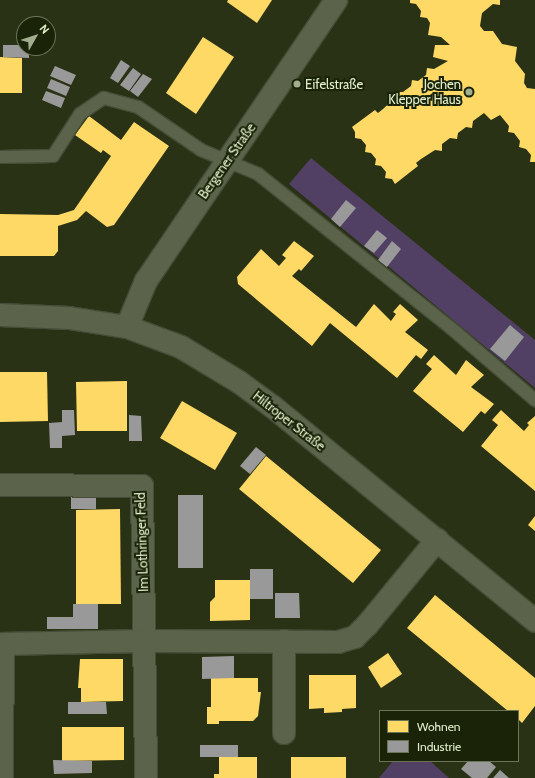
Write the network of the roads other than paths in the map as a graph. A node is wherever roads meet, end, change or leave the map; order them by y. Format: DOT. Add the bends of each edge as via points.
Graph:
graph roads {
  1 [pos="336,0"];
  2 [pos="0,157"];
  3 [pos="227,161"];
  4 [pos="0,315"];
  5 [pos="126,327"];
  6 [pos="535,400"];
  7 [pos="0,485"];
  8 [pos="436,540"];
  9 [pos="535,621"];
  10 [pos="146,641"];
  11 [pos="284,641"];
  12 [pos="2,644"];
  13 [pos="284,733"];
  14 [pos="2,778"];
  15 [pos="146,778"];
  1 -- 3 [label="street, Bergener Straße"];
  2 -- 3 [label="lane" via="54,156 80,114 104,98 138,107 202,150"];
  3 -- 5 [label="street, Bergener Straße" via="146,281"];
  3 -- 6 [label="lane" via="258,174 271,184 457,333"];
  4 -- 5 [label="street, Hiltroper Straße" via="69,318"];
  5 -- 8 [label="street, Hiltroper Straße" via="181,347 239,382"];
  7 -- 10 [label="street, Im Lothringer Feld" via="142,486"];
  8 -- 9 [label="street, Hiltroper Straße"];
  8 -- 11 [label="street" via="355,637 338,642"];
  10 -- 11 [label="street"];
  10 -- 12 [label="street"];
  10 -- 15 [label="street, Im Lothringer Feld"];
  11 -- 13 [label="street"];
  12 -- 14 [label="street"];
}
